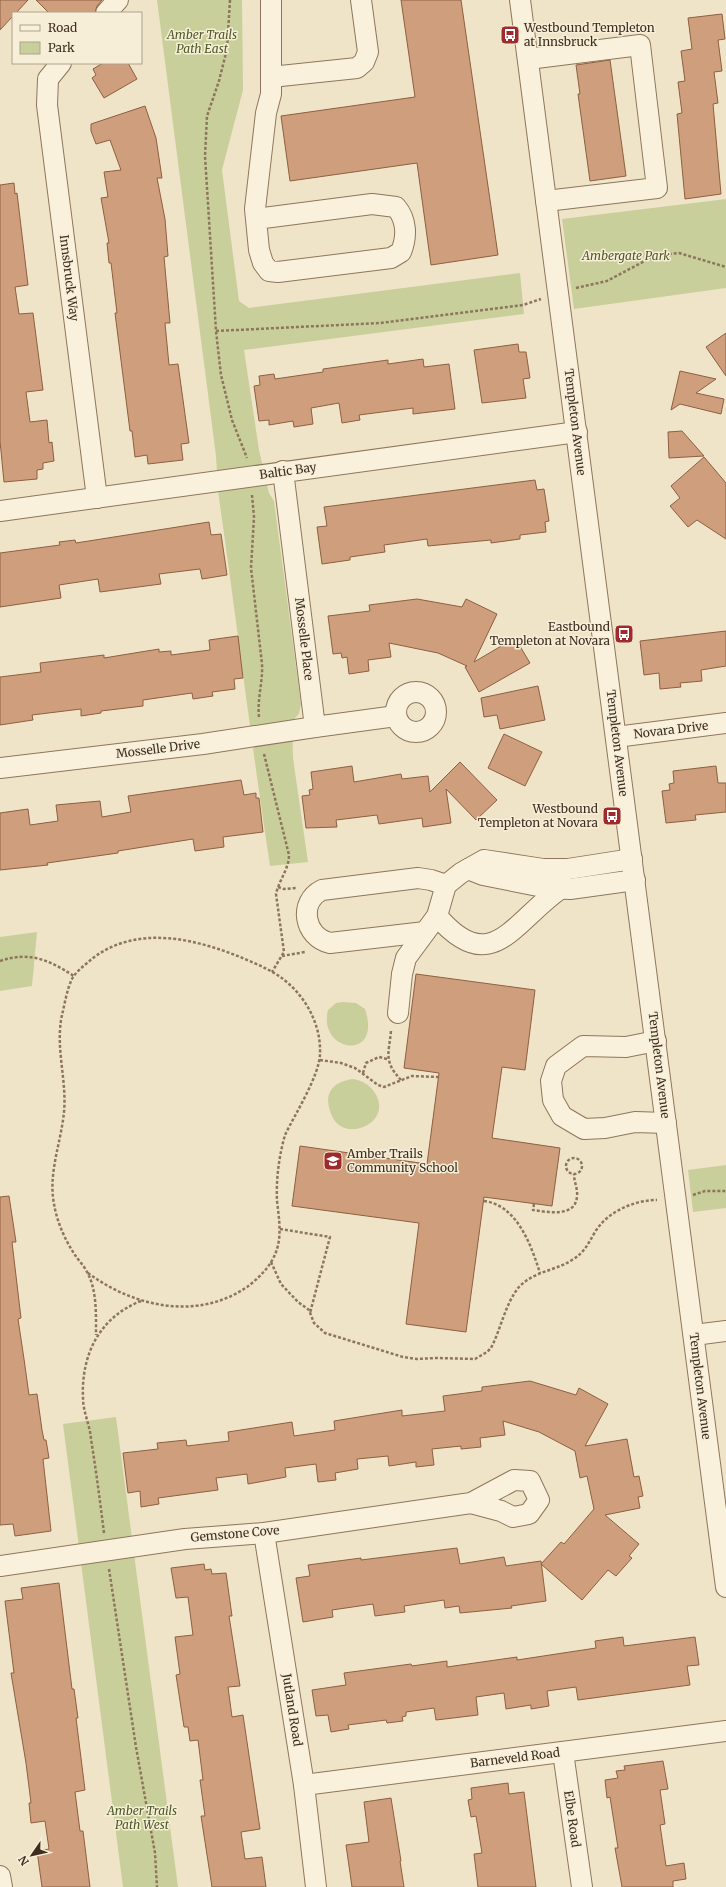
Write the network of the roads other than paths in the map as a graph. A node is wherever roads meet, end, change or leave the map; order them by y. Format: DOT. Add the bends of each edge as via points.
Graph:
graph roads {
  1 [pos="118,0"];
  2 [pos="271,0"];
  3 [pos="361,0"];
  4 [pos="520,0"];
  5 [pos="107,12"];
  6 [pos="528,59"];
  7 [pos="60,64"];
  8 [pos="271,77"];
  9 [pos="546,201"];
  10 [pos="256,218"];
  11 [pos="577,432"];
  12 [pos="282,471"];
  13 [pos="97,498"];
  14 [pos="0,511"];
  15 [pos="396,716"];
  16 [pos="726,723"];
  17 [pos="315,726"];
  18 [pos="616,737"];
  19 [pos="0,768"];
  20 [pos="632,859"];
  21 [pos="468,869"];
  22 [pos="635,880"];
  23 [pos="446,886"];
  24 [pos="560,889"];
  25 [pos="437,916"];
  26 [pos="425,932"];
  27 [pos="398,1013"];
  28 [pos="656,1041"];
  29 [pos="666,1123"];
  30 [pos="726,1331"];
  31 [pos="694,1335"];
  32 [pos="720,1487"];
  33 [pos="471,1503"];
  34 [pos="264,1533"];
  35 [pos="0,1566"];
  36 [pos="726,1587"];
  37 [pos="726,1730"];
  38 [pos="563,1752"];
  39 [pos="304,1785"];
  40 [pos="0,1876"];
  41 [pos="2,1887"];
  42 [pos="316,1887"];
  43 [pos="582,1887"];
  1 -- 5 [label="street"];
  2 -- 8 [label="street"];
  3 -- 8 [label="street" via="368,52 364,62 357,68"];
  4 -- 6 [label="street, Templeton Avenue"];
  6 -- 9 [label="street, Templeton Avenue"];
  6 -- 9 [label="street" via="640,45 657,188"];
  7 -- 13 [label="street, Innsbruck Way" via="48,79 47,105"];
  8 -- 10 [label="street"];
  9 -- 11 [label="street, Templeton Avenue"];
  10 -- 10 [label="street" via="259,250 269,271 391,258 401,252 406,239 402,215 396,207 372,204"];
  11 -- 12 [label="street, Baltic Bay"];
  11 -- 18 [label="street, Templeton Avenue"];
  12 -- 13 [label="street, Baltic Bay"];
  12 -- 17 [label="street, Mosselle Place"];
  13 -- 14 [label="street, Baltic Bay"];
  15 -- 17 [label="street"];
  16 -- 18 [label="street, Novara Drive"];
  17 -- 19 [label="street, Mosselle Drive" via="202,744"];
  18 -- 20 [label="street, Templeton Avenue"];
  20 -- 21 [label="street" via="568,869 543,869 484,860"];
  20 -- 22 [label="street, Templeton Avenue"];
  21 -- 23 [label="street"];
  21 -- 24 [label="street" via="483,875"];
  22 -- 24 [label="street"];
  22 -- 28 [label="street, Templeton Avenue"];
  23 -- 25 [label="street"];
  23 -- 26 [label="street" via="418,878 322,890 311,897 307,906 309,927 320,940 330,943"];
  24 -- 25 [label="street" via="504,937 487,945 473,944 458,937"];
  25 -- 26 [label="street"];
  26 -- 27 [label="street" via="406,958"];
  28 -- 29 [label="street, Templeton Avenue"];
  28 -- 29 [label="street" via="626,1046 583,1046 556,1066 551,1081 553,1100 562,1116 584,1129 635,1122"];
  29 -- 31 [label="street, Templeton Avenue"];
  30 -- 31 [label="street"];
  31 -- 32 [label="street, Templeton Avenue"];
  32 -- 36 [label="street, Templeton Avenue"];
  33 -- 34 [label="street, Gemstone Cove"];
  34 -- 35 [label="street, Gemstone Cove" via="185,1539"];
  34 -- 39 [label="street, Jutland Road"];
  37 -- 38 [label="street, Barneveld Road"];
  38 -- 39 [label="street, Barneveld Road"];
  38 -- 43 [label="street, Elbe Road"];
  39 -- 42 [label="street, Jutland Road"];
  40 -- 41 [label="street"];
}
